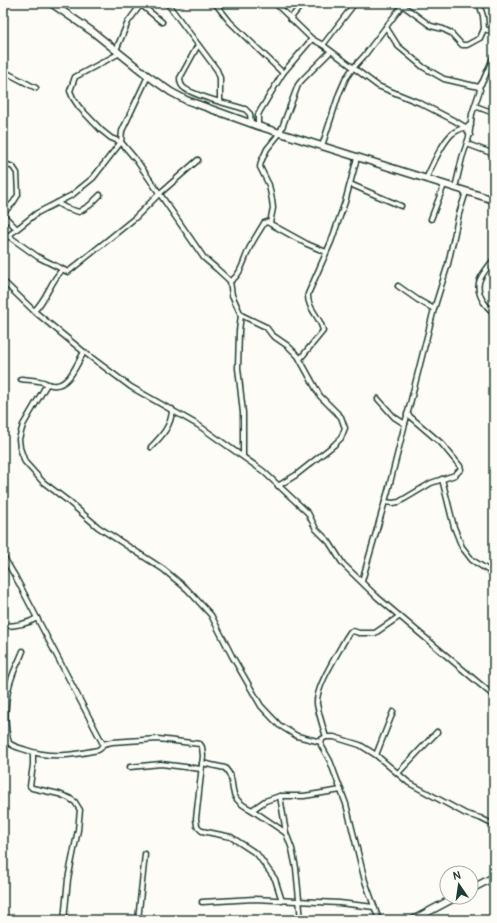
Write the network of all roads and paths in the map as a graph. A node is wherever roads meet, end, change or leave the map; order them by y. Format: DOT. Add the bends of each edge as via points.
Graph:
graph roads {
  1 [pos="51,3"];
  2 [pos="140,3"];
  3 [pos="167,3"];
  4 [pos="215,3"];
  5 [pos="275,3"];
  6 [pos="303,3"];
  7 [pos="355,3"];
  8 [pos="479,3"];
  9 [pos="403,4"];
  10 [pos="290,19"];
  11 [pos="162,22"];
  12 [pos="386,27"];
  13 [pos="484,29"];
  14 [pos="494,32"];
  15 [pos="312,39"];
  16 [pos="198,45"];
  17 [pos="323,46"];
  18 [pos="118,52"];
  19 [pos="330,52"];
  20 [pos="494,56"];
  21 [pos="353,68"];
  22 [pos="3,71"];
  23 [pos="488,71"];
  24 [pos="283,72"];
  25 [pos="494,72"];
  26 [pos="148,76"];
  27 [pos="479,87"];
  28 [pos="36,88"];
  29 [pos="220,101"];
  30 [pos="475,106"];
  31 [pos="494,113"];
  32 [pos="251,123"];
  33 [pos="471,125"];
  34 [pos="258,126"];
  35 [pos="465,127"];
  36 [pos="280,133"];
  37 [pos="470,135"];
  38 [pos="121,142"];
  39 [pos="467,144"];
  40 [pos="322,146"];
  41 [pos="494,154"];
  42 [pos="357,158"];
  43 [pos="198,160"];
  44 [pos="3,163"];
  45 [pos="426,180"];
  46 [pos="350,184"];
  47 [pos="444,185"];
  48 [pos="455,188"];
  49 [pos="466,192"];
  50 [pos="159,194"];
  51 [pos="100,195"];
  52 [pos="494,200"];
  53 [pos="57,203"];
  54 [pos="401,206"];
  55 [pos="3,214"];
  56 [pos="431,219"];
  57 [pos="270,223"];
  58 [pos="16,228"];
  59 [pos="7,236"];
  60 [pos="3,240"];
  61 [pos="326,252"];
  62 [pos="494,259"];
  63 [pos="62,270"];
  64 [pos="3,281"];
  65 [pos="230,281"];
  66 [pos="398,286"];
  67 [pos="434,309"];
  68 [pos="34,311"];
  69 [pos="494,312"];
  70 [pos="241,315"];
  71 [pos="494,343"];
  72 [pos="84,352"];
  73 [pos="494,356"];
  74 [pos="300,359"];
  75 [pos="21,379"];
  76 [pos="47,384"];
  77 [pos="378,399"];
  78 [pos="172,410"];
  79 [pos="407,414"];
  80 [pos="405,424"];
  81 [pos="152,447"];
  82 [pos="243,456"];
  83 [pos="442,479"];
  84 [pos="278,486"];
  85 [pos="385,502"];
  86 [pos="3,556"];
  87 [pos="494,574"];
  88 [pos="362,581"];
  89 [pos="400,616"];
  90 [pos="37,618"];
  91 [pos="3,626"];
  92 [pos="23,651"];
  93 [pos="494,696"];
  94 [pos="393,712"];
  95 [pos="436,732"];
  96 [pos="326,737"];
  97 [pos="321,742"];
  98 [pos="103,744"];
  99 [pos="33,753"];
  100 [pos="376,754"];
  101 [pos="202,763"];
  102 [pos="130,767"];
  103 [pos="201,768"];
  104 [pos="398,773"];
  105 [pos="341,790"];
  106 [pos="280,796"];
  107 [pos="252,810"];
  108 [pos="494,825"];
  109 [pos="286,833"];
  110 [pos="145,854"];
  111 [pos="494,877"];
  112 [pos="479,885"];
  113 [pos="282,901"];
  114 [pos="202,902"];
  115 [pos="300,902"];
  116 [pos="441,905"];
  117 [pos="374,907"];
  118 [pos="64,920"];
  119 [pos="138,920"];
  120 [pos="302,920"];
  121 [pos="379,920"];
  122 [pos="413,920"];
  1 -- 18 [label="main road"];
  2 -- 11 [label="street"];
  2 -- 18 [label="street" via="128,22"];
  3 -- 16 [label="street"];
  4 -- 24 [label="street" via="230,22"];
  5 -- 10 [label="street"];
  6 -- 10 [label="street"];
  7 -- 17 [label="street"];
  8 -- 13 [label="street"];
  9 -- 12 [label="street"];
  9 -- 13 [label="street" via="431,26 451,33 462,45 480,38"];
  10 -- 15 [label="street"];
  12 -- 21 [label="street"];
  12 -- 27 [label="street" via="398,46 423,67 444,79"];
  13 -- 14 [label="street"];
  15 -- 17 [label="street"];
  15 -- 24 [label="street"];
  16 -- 29 [label="street" via="217,70 220,78"];
  16 -- 29 [label="street" via="180,81 185,88 201,96"];
  17 -- 19 [label="street"];
  18 -- 26 [label="main road"];
  18 -- 38 [label="street" via="75,77 70,91 88,117 111,138"];
  19 -- 21 [label="street"];
  19 -- 36 [label="street" via="298,85"];
  20 -- 23 [label="street"];
  21 -- 35 [label="street" via="378,86 420,103"];
  21 -- 40 [label="street" via="339,94"];
  22 -- 28 [label="street"];
  23 -- 25 [label="street"];
  23 -- 27 [label="street"];
  24 -- 34 [label="street" via="258,115"];
  26 -- 32 [label="main road" via="186,100"];
  26 -- 38 [label="street" via="122,131"];
  27 -- 30 [label="street"];
  29 -- 32 [label="street" via="249,111"];
  30 -- 31 [label="street"];
  30 -- 33 [label="street"];
  32 -- 34 [label="main road"];
  33 -- 35 [label="street"];
  33 -- 37 [label="street"];
  34 -- 36 [label="main road"];
  35 -- 37 [label="street"];
  35 -- 45 [label="street" via="448,139"];
  36 -- 40 [label="main road"];
  36 -- 57 [label="street" via="267,149 260,167 269,185 272,200"];
  37 -- 39 [label="street"];
  38 -- 50 [label="street"];
  38 -- 53 [label="street" via="92,178 72,195"];
  39 -- 41 [label="street"];
  39 -- 48 [label="street"];
  40 -- 42 [label="main road"];
  42 -- 45 [label="main road"];
  42 -- 46 [label="street"];
  43 -- 50 [label="street"];
  44 -- 55 [label="street" via="13,167 17,173 18,195"];
  45 -- 47 [label="main road"];
  46 -- 54 [label="street"];
  46 -- 61 [label="street"];
  47 -- 48 [label="main road"];
  47 -- 56 [label="street"];
  48 -- 49 [label="main road"];
  49 -- 52 [label="main road"];
  49 -- 67 [label="street"];
  50 -- 63 [label="street" via="135,218 71,270"];
  50 -- 65 [label="street" via="204,258"];
  51 -- 53 [label="street" via="79,212"];
  53 -- 58 [label="street" via="37,212"];
  55 -- 58 [label="street"];
  57 -- 61 [label="street"];
  57 -- 65 [label="street" via="264,223 237,274"];
  58 -- 59 [label="street"];
  59 -- 60 [label="street"];
  59 -- 63 [label="street"];
  61 -- 74 [label="street" via="308,300 322,324 323,331"];
  62 -- 69 [label="street" via="477,287 484,302"];
  63 -- 68 [label="street" via="40,306"];
  64 -- 68 [label="street"];
  65 -- 70 [label="street" via="232,295"];
  66 -- 67 [label="street"];
  67 -- 79 [label="street"];
  68 -- 72 [label="street"];
  70 -- 74 [label="street" via="266,327"];
  70 -- 82 [label="street" via="238,368 243,412"];
  71 -- 73 [label="street"];
  72 -- 76 [label="street" via="66,380 55,385"];
  72 -- 78 [label="street" via="131,386"];
  74 -- 84 [label="street" via="320,396 341,417 345,428 341,438 296,475"];
  75 -- 76 [label="street"];
  76 -- 97 [label="street" via="23,425 19,439 25,462 43,482 98,527 163,569 187,589 211,614 261,706 279,725 297,736"];
  77 -- 80 [label="street" via="394,418"];
  78 -- 81 [label="street" via="167,428"];
  78 -- 82 [label="street"];
  79 -- 80 [label="street"];
  79 -- 83 [label="street" via="442,444 460,466 460,471 455,475"];
  80 -- 85 [label="street"];
  82 -- 84 [label="street"];
  83 -- 85 [label="street" via="399,502"];
  83 -- 87 [label="street" via="454,527 462,547 472,560"];
  84 -- 88 [label="street" via="308,513 316,529 329,542 343,564"];
  85 -- 88 [label="street"];
  86 -- 90 [label="street"];
  88 -- 89 [label="street"];
  89 -- 93 [label="street"];
  89 -- 96 [label="street" via="375,633 353,631 346,638 320,686 317,703"];
  90 -- 91 [label="street" via="16,626"];
  90 -- 98 [label="street"];
  92 -- 99 [label="street" via="8,688 7,736 12,745"];
  94 -- 100 [label="street"];
  95 -- 104 [label="street"];
  96 -- 97 [label="street"];
  96 -- 100 [label="street" via="360,745"];
  97 -- 105 [label="street"];
  98 -- 99 [label="street" via="98,750 71,755"];
  98 -- 101 [label="street" via="158,739 197,743 202,747"];
  99 -- 118 [label="street" via="30,786 69,798 80,810"];
  100 -- 104 [label="street"];
  101 -- 103 [label="street"];
  101 -- 107 [label="street" via="225,768 231,776 233,794 240,803"];
  102 -- 103 [label="street" via="160,764"];
  103 -- 113 [label="street" via="197,826 202,831 231,837 257,854 274,879"];
  104 -- 108 [label="street" via="409,783 466,814"];
  105 -- 106 [label="street" via="304,796"];
  105 -- 117 [label="street"];
  106 -- 107 [label="street" via="265,801"];
  106 -- 109 [label="street"];
  107 -- 109 [label="street"];
  109 -- 115 [label="street" via="294,862"];
  110 -- 119 [label="street"];
  111 -- 112 [label="main road"];
  113 -- 114 [label="street" via="254,899"];
  113 -- 115 [label="street"];
  115 -- 117 [label="street"];
  115 -- 120 [label="street"];
  116 -- 122 [label="main road"];
  117 -- 121 [label="street"];
}
